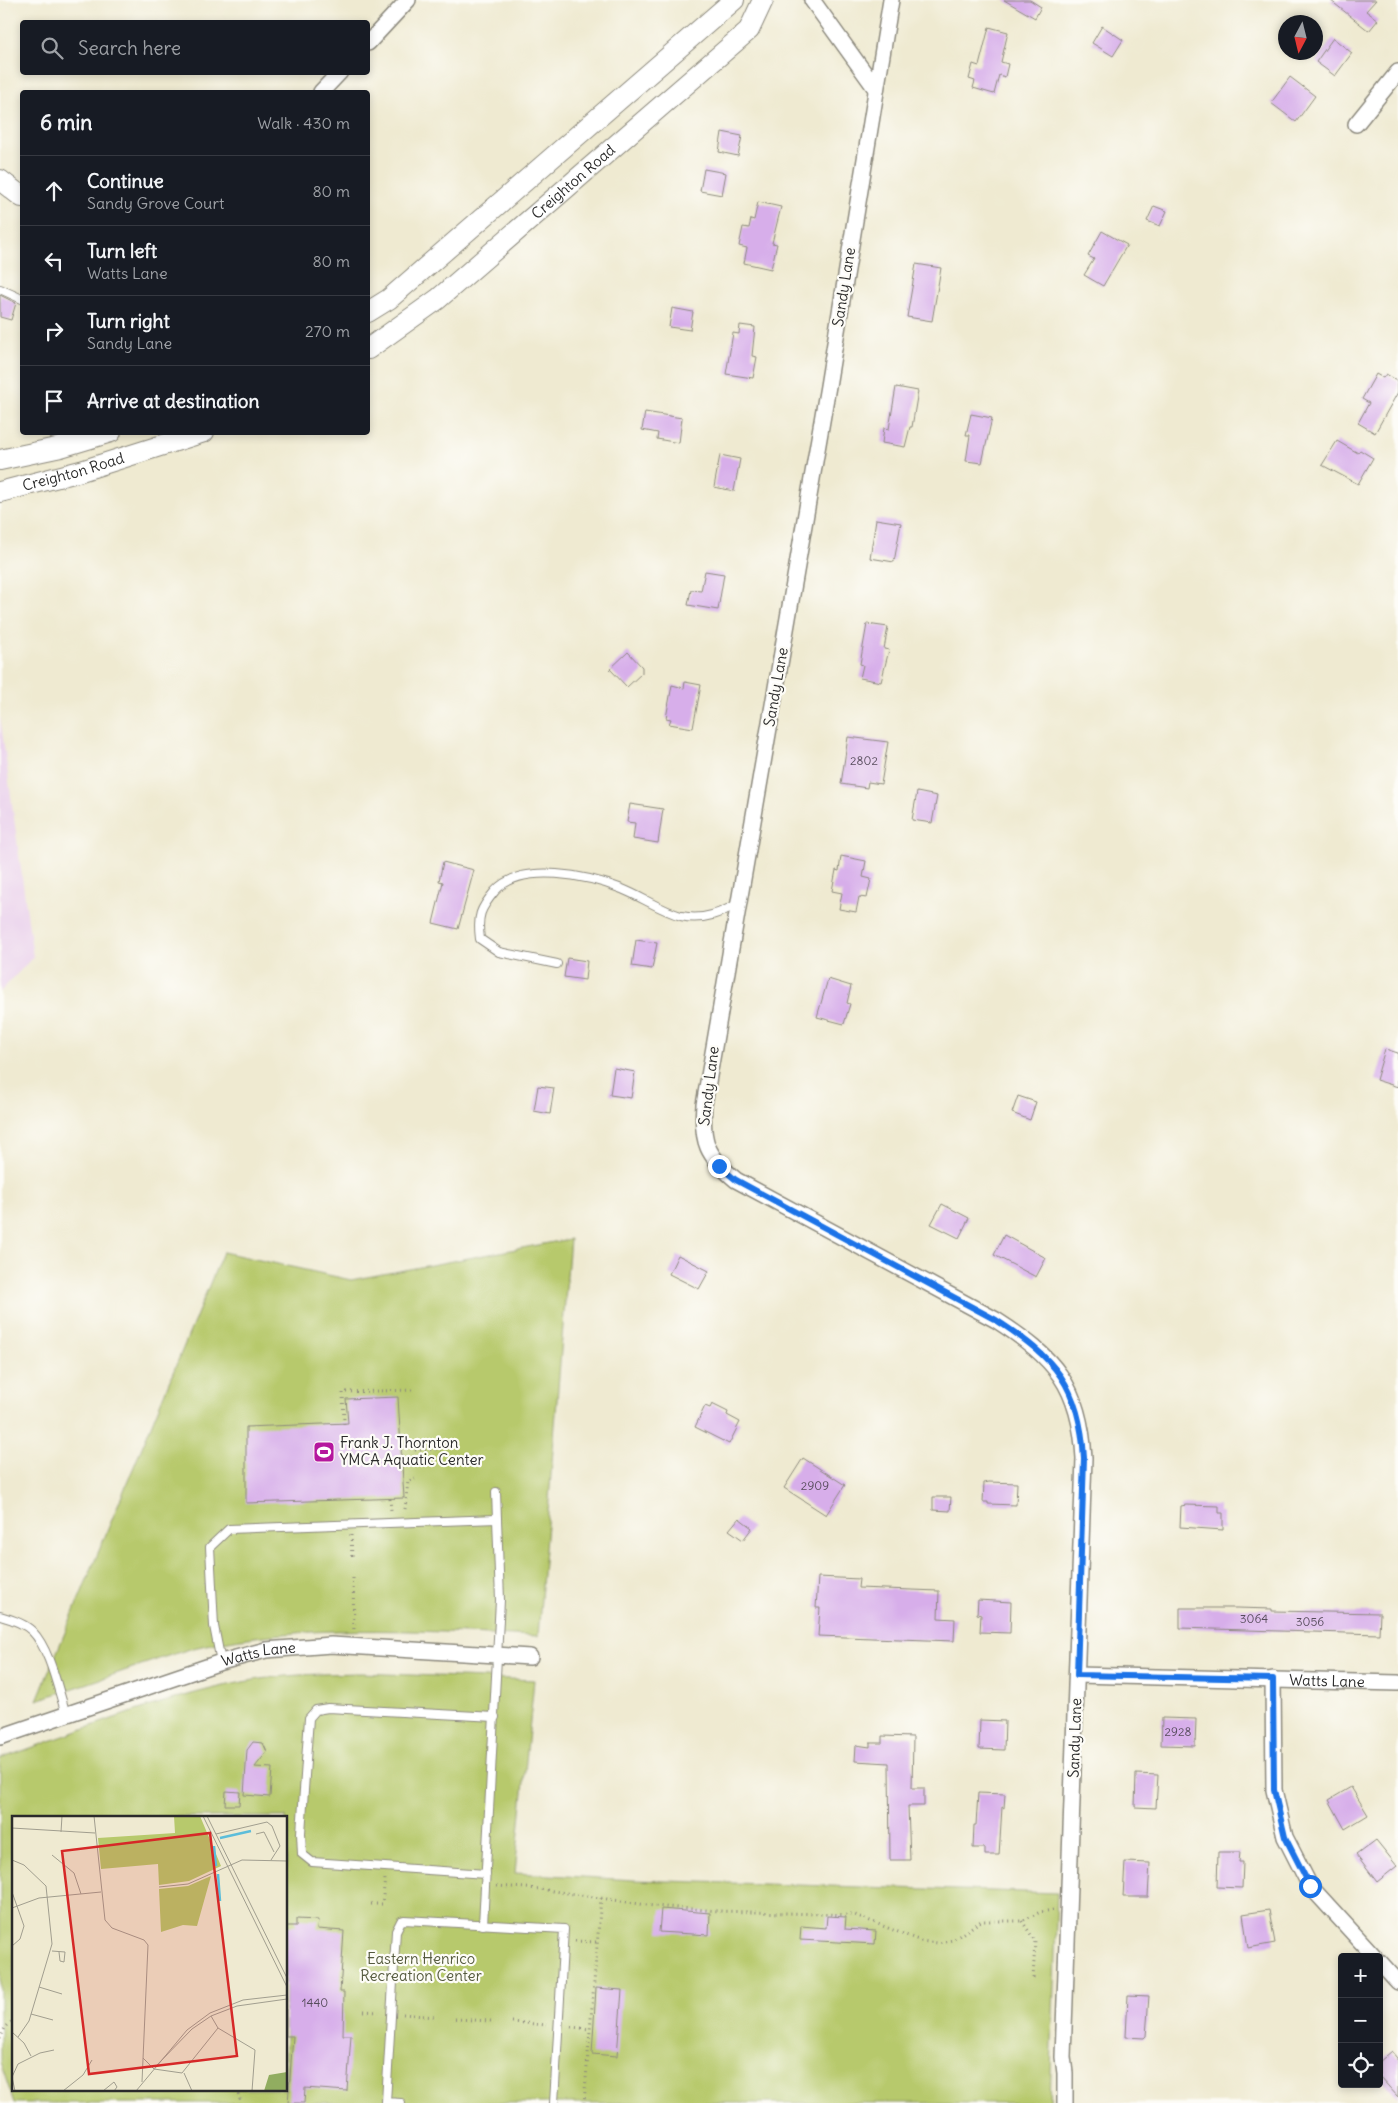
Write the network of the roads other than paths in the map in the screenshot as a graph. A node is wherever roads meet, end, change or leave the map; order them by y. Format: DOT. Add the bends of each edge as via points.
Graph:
graph roads {
  1 [pos="408,0"];
  2 [pos="734,0"];
  3 [pos="763,0"];
  4 [pos="812,0"];
  5 [pos="891,0"];
  6 [pos="370,41"];
  7 [pos="1398,72"];
  8 [pos="337,75"];
  9 [pos="876,89"];
  10 [pos="324,90"];
  11 [pos="1356,124"];
  12 [pos="0,180"];
  13 [pos="20,195"];
  14 [pos="0,289"];
  15 [pos="20,298"];
  16 [pos="370,311"];
  17 [pos="370,348"];
  18 [pos="101,435"];
  19 [pos="195,435"];
  20 [pos="0,460"];
  21 [pos="0,492"];
  22 [pos="739,904"];
  23 [pos="557,964"];
  24 [pos="496,1492"];
  25 [pos="497,1519"];
  26 [pos="0,1616"];
  27 [pos="498,1655"];
  28 [pos="530,1657"];
  29 [pos="221,1662"];
  30 [pos="1077,1675"];
  31 [pos="1273,1679"];
  32 [pos="1398,1683"];
  33 [pos="66,1714"];
  34 [pos="495,1717"];
  35 [pos="0,1737"];
  36 [pos="486,1874"];
  37 [pos="483,1925"];
  38 [pos="1371,1953"];
  39 [pos="1383,1965"];
  40 [pos="1398,1982"];
  41 [pos="401,2103"];
  42 [pos="554,2103"];
  43 [pos="1065,2103"];
  1 -- 6 [label="street"];
  2 -- 16 [label="main road" via="389,300"];
  3 -- 17 [label="main road, Creighton Road" via="749,30 438,299"];
  4 -- 9 [label="street"];
  5 -- 9 [label="street, Sandy Lane"];
  7 -- 11 [label="street"];
  8 -- 10 [label="street"];
  9 -- 22 [label="street, Sandy Lane"];
  12 -- 13 [label="main road"];
  14 -- 15 [label="lane"];
  18 -- 20 [label="main road, Creighton Road"];
  19 -- 21 [label="main road, Creighton Road" via="82,472"];
  22 -- 23 [label="lane" via="717,915 682,916 622,889 564,875 540,873 518,877 499,887 485,903 478,921 480,939 499,952"];
  22 -- 30 [label="street, Sandy Lane" via="704,1105 704,1136 711,1155 736,1180 996,1320 1049,1361 1066,1384 1079,1415 1084,1458"];
  24 -- 25 [label="lane"];
  25 -- 27 [label="lane"];
  25 -- 29 [label="lane" via="229,1529 210,1547 214,1626"];
  26 -- 33 [label="lane" via="31,1630 43,1646"];
  27 -- 28 [label="street, Watts Lane"];
  27 -- 29 [label="street, Watts Lane" via="331,1645 266,1650"];
  27 -- 34 [label="lane"];
  29 -- 33 [label="street, Watts Lane"];
  30 -- 31 [label="street, Watts Lane"];
  30 -- 43 [label="street, Sandy Lane" via="1063,2057"];
  31 -- 32 [label="street, Watts Lane"];
  31 -- 38 [label="street" via="1274,1790 1285,1837 1310,1886"];
  33 -- 35 [label="street, Watts Lane"];
  34 -- 36 [label="lane"];
  34 -- 36 [label="lane" via="316,1710 309,1718 301,1832 302,1854 312,1862"];
  36 -- 37 [label="lane"];
  37 -- 41 [label="lane" via="404,1920 398,1926 386,2102"];
  37 -- 42 [label="lane" via="564,1929"];
  39 -- 40 [label="street"];
}
